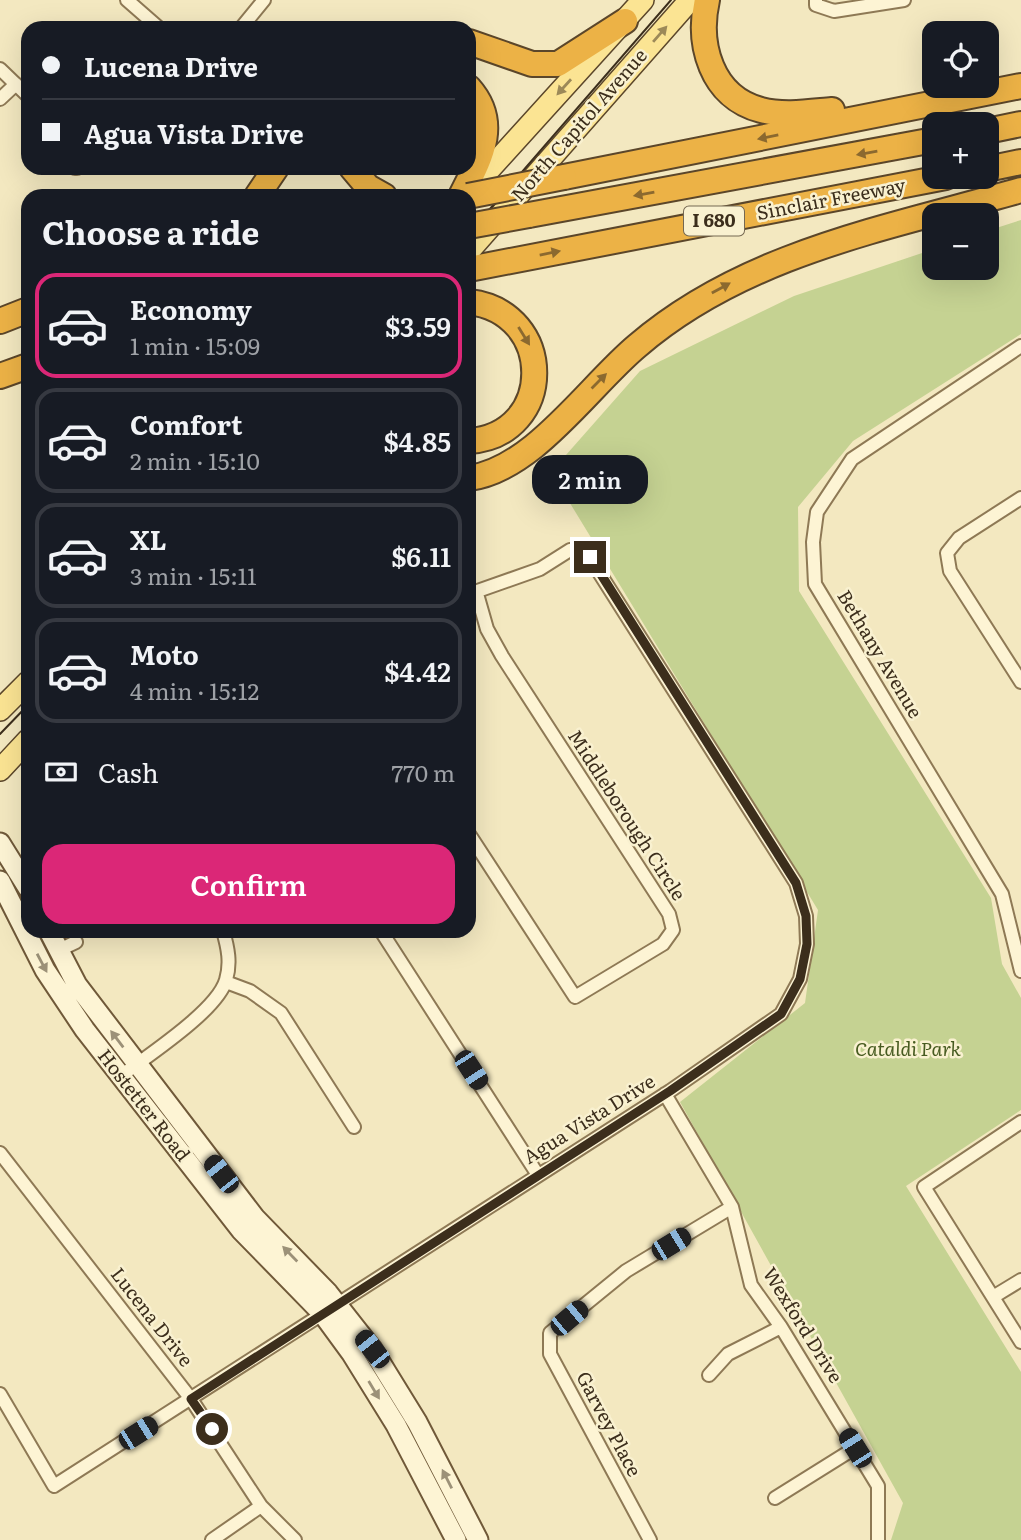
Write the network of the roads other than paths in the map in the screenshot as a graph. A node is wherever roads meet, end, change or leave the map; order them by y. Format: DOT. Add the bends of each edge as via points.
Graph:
graph roads {
  1 [pos="127,0"];
  2 [pos="264,0"];
  3 [pos="643,0"];
  4 [pos="690,0"];
  5 [pos="707,0"];
  6 [pos="816,0"];
  7 [pos="904,0"];
  8 [pos="151,21"];
  9 [pos="247,21"];
  10 [pos="625,21"];
  11 [pos="476,44"];
  12 [pos="0,69"];
  13 [pos="16,84"];
  14 [pos="1021,86"];
  15 [pos="21,89"];
  16 [pos="0,99"];
  17 [pos="954,99"];
  18 [pos="476,101"];
  19 [pos="1021,124"];
  20 [pos="999,129"];
  21 [pos="922,142"];
  22 [pos="1021,162"];
  23 [pos="999,167"];
  24 [pos="476,168"];
  25 [pos="358,175"];
  26 [pos="922,181"];
  27 [pos="372,189"];
  28 [pos="471,189"];
  29 [pos="1021,190"];
  30 [pos="476,194"];
  31 [pos="476,225"];
  32 [pos="476,260"];
  33 [pos="476,262"];
  34 [pos="476,303"];
  35 [pos="21,313"];
  36 [pos="0,321"];
  37 [pos="21,325"];
  38 [pos="0,332"];
  39 [pos="1021,346"];
  40 [pos="552,430"];
  41 [pos="476,438"];
  42 [pos="476,476"];
  43 [pos="476,492"];
  44 [pos="1021,498"];
  45 [pos="476,593"];
  46 [pos="476,602"];
  47 [pos="1021,682"];
  48 [pos="21,688"];
  49 [pos="0,710"];
  50 [pos="21,748"];
  51 [pos="0,770"];
  52 [pos="0,843"];
  53 [pos="476,845"];
  54 [pos="21,877"];
  55 [pos="0,881"];
  56 [pos="6,905"];
  57 [pos="21,930"];
  58 [pos="26,938"];
  59 [pos="51,938"];
  60 [pos="225,938"];
  61 [pos="386,938"];
  62 [pos="76,942"];
  63 [pos="57,951"];
  64 [pos="1020,969"];
  65 [pos="226,982"];
  66 [pos="129,1070"];
  67 [pos="665,1094"];
  68 [pos="1021,1122"];
  69 [pos="354,1127"];
  70 [pos="0,1153"];
  71 [pos="538,1175"];
  72 [pos="732,1207"];
  73 [pos="1021,1280"];
  74 [pos="993,1297"];
  75 [pos="330,1308"];
  76 [pos="781,1327"];
  77 [pos="1021,1342"];
  78 [pos="709,1375"];
  79 [pos="0,1394"];
  80 [pos="191,1399"];
  81 [pos="855,1448"];
  82 [pos="775,1498"];
  83 [pos="261,1506"];
  84 [pos="212,1540"];
  85 [pos="295,1540"];
  86 [pos="456,1540"];
  87 [pos="478,1540"];
  88 [pos="650,1540"];
  89 [pos="878,1540"];
  1 -- 8 [label="street"];
  2 -- 9 [label="street"];
  3 -- 10 [label="main road, North Capitol Avenue"];
  32 -- 4 [label="main road, North Capitol Avenue, one-way"];
  5 -- 17 [label="highway" via="703,45 713,73 733,94 759,110 806,113"];
  6 -- 7 [label="street" via="816,5 834,11"];
  10 -- 11 [label="highway" via="558,64 532,64"];
  10 -- 28 [label="main road, North Capitol Avenue, one-way"];
  12 -- 13 [label="street"];
  13 -- 15 [label="street"];
  13 -- 16 [label="street"];
  14 -- 17 [label="highway"];
  17 -- 30 [label="highway, one-way, bridge"];
  18 -- 24 [label="highway" via="487,140"];
  19 -- 20 [label="highway"];
  21 -- 31 [label="highway, Sinclair Freeway / I 680, one-way, bridge"];
  22 -- 23 [label="highway"];
  25 -- 27 [label="highway"];
  33 -- 26 [label="highway, Sinclair Freeway / I 680, one-way"];
  40 -- 29 [label="highway, one-way" via="638,344 729,284 798,254"];
  34 -- 41 [label="highway, one-way" via="493,307 515,323 531,347 536,375 528,403 514,421 496,434"];
  35 -- 36 [label="highway"];
  37 -- 38 [label="highway"];
  39 -- 64 [label="street, Bethany Avenue" via="852,460 817,512 813,542 815,584 1002,894"];
  40 -- 42 [label="highway" via="502,468"];
  40 -- 43 [label="highway" via="520,467"];
  44 -- 47 [label="street" via="959,538 947,553 950,571"];
  45 -- 67 [label="street, Agua Vista Drive" via="540,569 570,550 581,549 590,557 796,883 806,916 807,944 800,979 781,1014"];
  46 -- 53 [label="street, Middleborough Circle" via="502,656 669,915 673,930 663,944 575,997"];
  48 -- 49 [label="main road"];
  50 -- 51 [label="main road"];
  52 -- 54 [label="main road"];
  55 -- 56 [label="main road, Hostetter Road"];
  56 -- 57 [label="main road, Hostetter Road, one-way"];
  58 -- 66 [label="main road, Hostetter Road, one-way" via="60,994"];
  59 -- 63 [label="main road, Hostetter Road"];
  60 -- 65 [label="street" via="230,953"];
  61 -- 71 [label="street"];
  62 -- 63 [label="street"];
  66 -- 63 [label="main road, Hostetter Road, one-way"];
  65 -- 66 [label="street" via="195,1021"];
  65 -- 69 [label="street" via="250,991 281,1013"];
  66 -- 75 [label="main road, Hostetter Road" via="241,1230"];
  67 -- 71 [label="street, Agua Vista Drive"];
  67 -- 72 [label="street, Wexford Drive"];
  68 -- 74 [label="street" via="924,1188"];
  70 -- 80 [label="street, Lucena Drive"];
  71 -- 75 [label="street, Agua Vista Drive"];
  72 -- 76 [label="street, Wexford Drive" via="751,1285"];
  72 -- 88 [label="street, Garvey Place" via="626,1271 551,1333 550,1354"];
  73 -- 74 [label="street"];
  74 -- 77 [label="street"];
  75 -- 80 [label="street, Agua Vista Drive"];
  75 -- 86 [label="main road, Hostetter Road, one-way"];
  87 -- 75 [label="main road, Hostetter Road, one-way" via="417,1422 372,1349"];
  76 -- 78 [label="street" via="728,1354"];
  76 -- 81 [label="street, Wexford Drive"];
  79 -- 80 [label="street, Agua Vista Drive" via="54,1486"];
  80 -- 83 [label="street, Lucena Drive"];
  81 -- 82 [label="street"];
  81 -- 89 [label="street, Wexford Drive" via="878,1486"];
  83 -- 84 [label="street"];
  83 -- 85 [label="street, Lucena Drive"];
}
